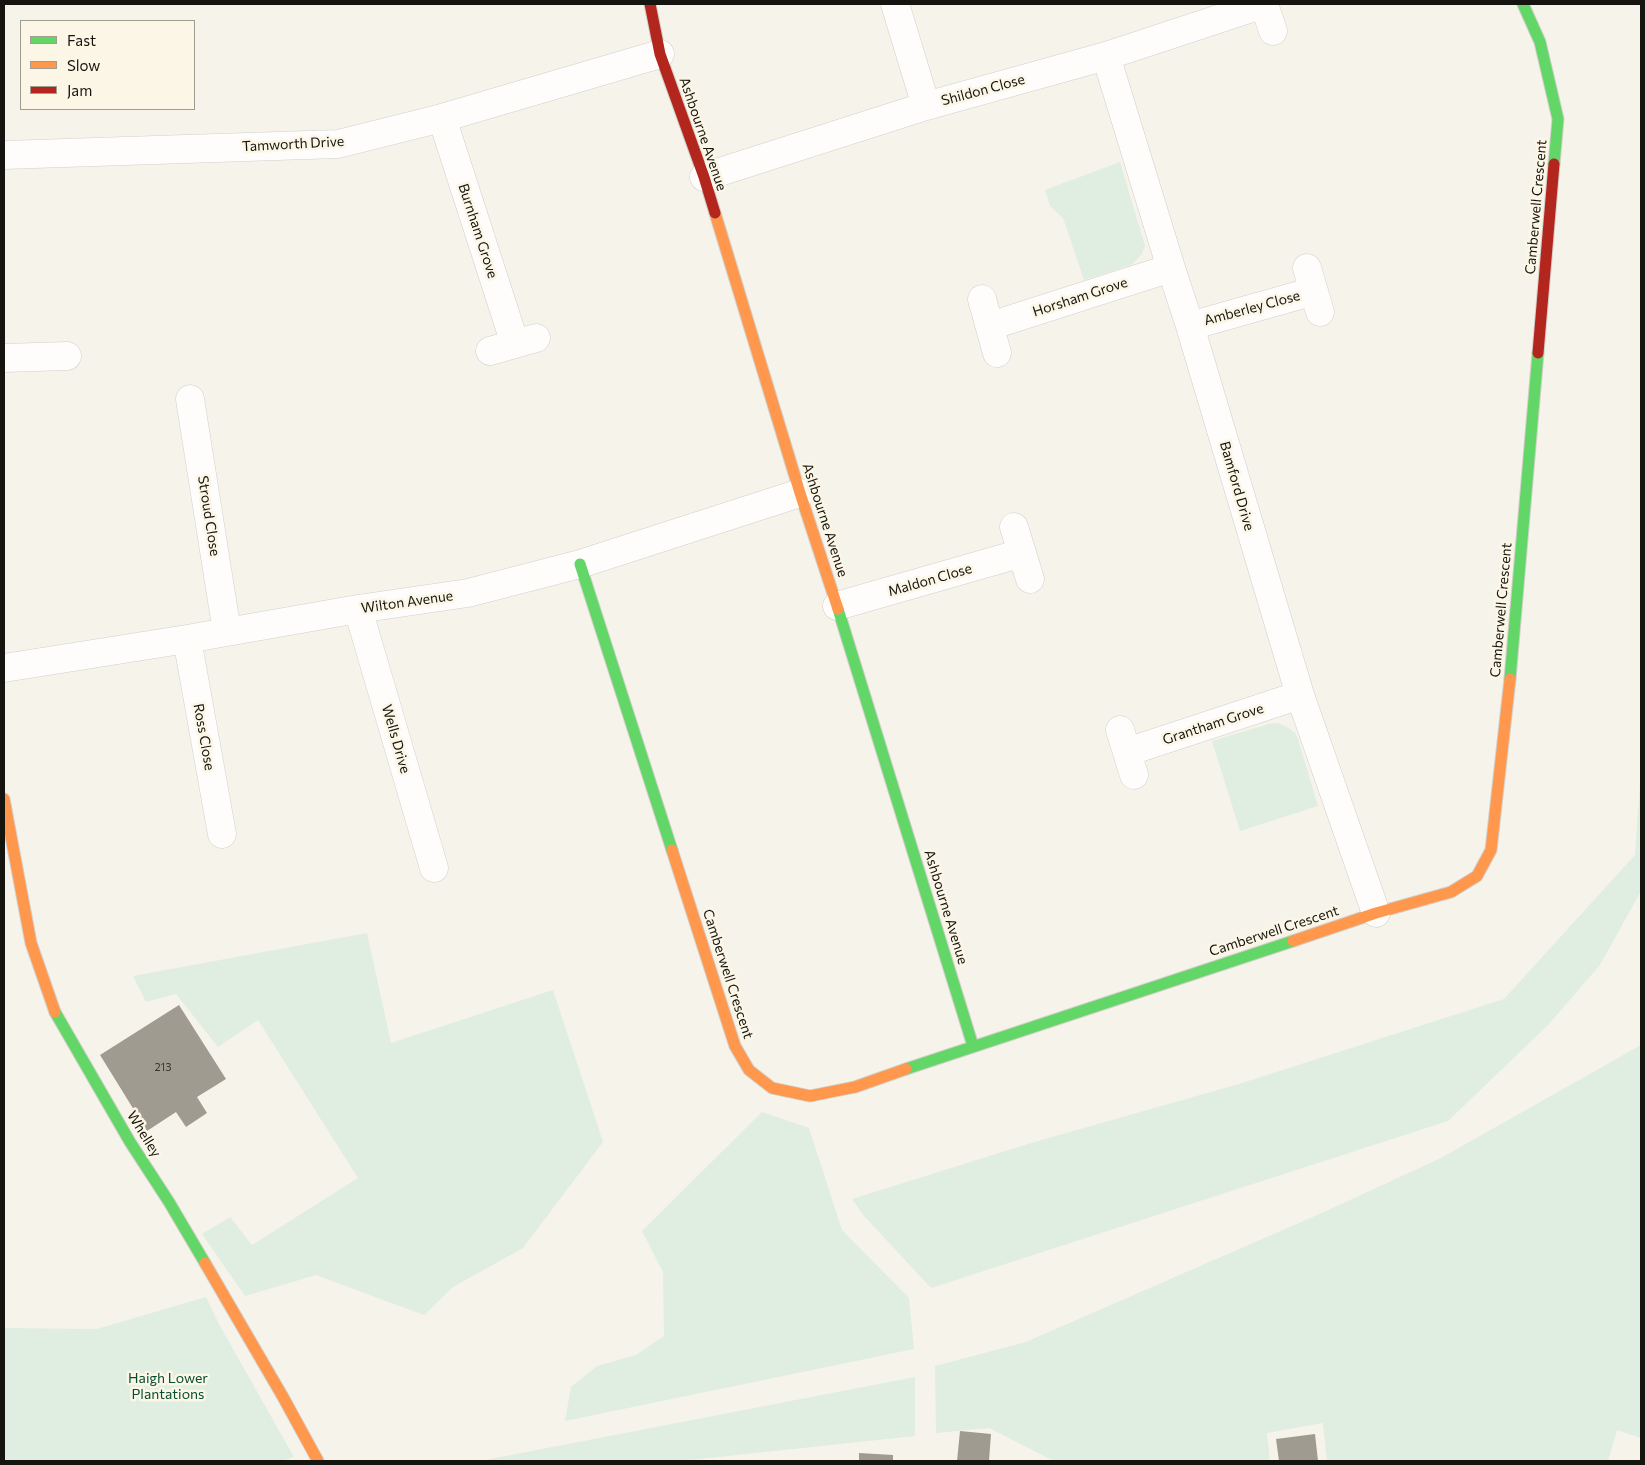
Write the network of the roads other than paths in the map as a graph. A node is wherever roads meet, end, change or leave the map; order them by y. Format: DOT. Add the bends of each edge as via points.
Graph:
graph roads {
  1 [pos="650,4"];
  2 [pos="895,4"];
  3 [pos="1264,4"];
  4 [pos="1523,4"];
  5 [pos="1273,31"];
  6 [pos="660,54"];
  7 [pos="1106,56"];
  8 [pos="926,106"];
  9 [pos="442,118"];
  10 [pos="4,155"];
  11 [pos="704,178"];
  12 [pos="1170,268"];
  13 [pos="1314,290"];
  14 [pos="982,299"];
  15 [pos="990,326"];
  16 [pos="1190,326"];
  17 [pos="514,344"];
  18 [pos="997,353"];
  19 [pos="67,356"];
  20 [pos="4,358"];
  21 [pos="190,399"];
  22 [pos="800,493"];
  23 [pos="1014,527"];
  24 [pos="1022,553"];
  25 [pos="580,564"];
  26 [pos="1030,579"];
  27 [pos="837,606"];
  28 [pos="358,609"];
  29 [pos="227,632"];
  30 [pos="186,639"];
  31 [pos="4,668"];
  32 [pos="1300,696"];
  33 [pos="1127,752"];
  34 [pos="4,799"];
  35 [pos="222,834"];
  36 [pos="434,868"];
  37 [pos="1376,913"];
  38 [pos="973,1046"];
  39 [pos="318,1460"];
  1 -- 6 [label="street, Ashbourne Avenue"];
  2 -- 8 [label="street"];
  3 -- 5 [label="street"];
  3 -- 7 [label="street, Shildon Close"];
  4 -- 37 [label="street, Camberwell Crescent" via="1540,42 1558,119 1515,632 1491,850 1476,876 1451,892"];
  6 -- 9 [label="street, Tamworth Drive"];
  6 -- 11 [label="street, Ashbourne Avenue"];
  7 -- 8 [label="street, Shildon Close"];
  7 -- 12 [label="street, Bamford Drive"];
  8 -- 11 [label="street, Shildon Close"];
  9 -- 10 [label="street, Tamworth Drive" via="338,144"];
  9 -- 17 [label="street, Burnham Grove"];
  11 -- 22 [label="street, Ashbourne Avenue"];
  12 -- 15 [label="street, Horsham Grove"];
  12 -- 16 [label="street, Bamford Drive"];
  13 -- 16 [label="street, Amberley Close"];
  14 -- 15 [label="street"];
  15 -- 18 [label="street"];
  16 -- 32 [label="street, Bamford Drive"];
  19 -- 20 [label="street"];
  21 -- 29 [label="street, Stroud Close"];
  22 -- 25 [label="street, Wilton Avenue"];
  22 -- 27 [label="street, Ashbourne Avenue"];
  23 -- 24 [label="street"];
  24 -- 26 [label="street"];
  24 -- 27 [label="street, Maldon Close"];
  25 -- 28 [label="street, Wilton Avenue" via="468,593"];
  25 -- 38 [label="street, Camberwell Crescent" via="735,1046 749,1070 772,1088 810,1096 855,1087"];
  27 -- 38 [label="street, Ashbourne Avenue"];
  28 -- 29 [label="street, Wilton Avenue"];
  28 -- 36 [label="street, Wells Drive"];
  29 -- 30 [label="street, Wilton Avenue"];
  30 -- 31 [label="street, Wilton Avenue"];
  30 -- 35 [label="street, Ross Close"];
  32 -- 33 [label="street, Grantham Grove"];
  32 -- 37 [label="street, Bamford Drive"];
  34 -- 39 [label="street, Whelley" via="31,943 53,1008"];
  37 -- 38 [label="street, Camberwell Crescent"];
}
